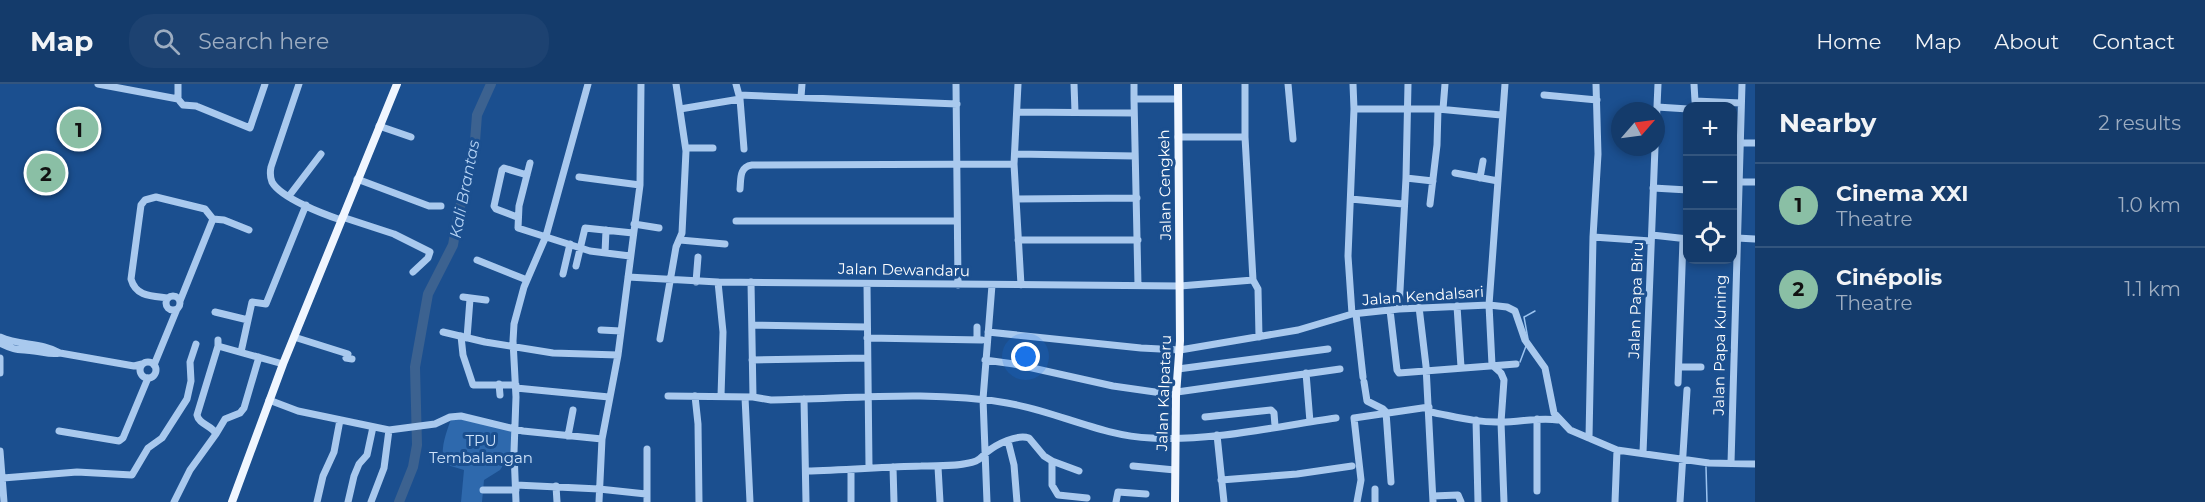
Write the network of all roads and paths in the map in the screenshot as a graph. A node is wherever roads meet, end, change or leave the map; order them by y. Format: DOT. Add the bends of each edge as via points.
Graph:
graph roads {
  1 [pos="98,84"];
  2 [pos="178,84"];
  3 [pos="265,84"];
  4 [pos="299,84"];
  5 [pos="397,84"];
  6 [pos="588,84"];
  7 [pos="641,84"];
  8 [pos="676,84"];
  9 [pos="736,84"];
  10 [pos="802,84"];
  11 [pos="956,84"];
  12 [pos="1018,84"];
  13 [pos="1074,84"];
  14 [pos="1134,84"];
  15 [pos="1178,84"];
  16 [pos="1245,84"];
  17 [pos="1288,84"];
  18 [pos="1353,84"];
  19 [pos="1408,84"];
  20 [pos="1445,84"];
  21 [pos="1505,84"];
  22 [pos="1596,84"];
  23 [pos="1658,84"];
  24 [pos="1694,84"];
  25 [pos="1742,84"];
  26 [pos="133,88"];
  27 [pos="1544,95"];
  28 [pos="740,97"];
  29 [pos="801,97"];
  30 [pos="178,99"];
  31 [pos="1134,99"];
  32 [pos="1178,99"];
  33 [pos="1597,100"];
  34 [pos="1657,102"];
  35 [pos="1741,103"];
  36 [pos="957,104"];
  37 [pos="1354,108"];
  38 [pos="1665,108"];
  39 [pos="1407,109"];
  40 [pos="1441,109"];
  41 [pos="1683,109"];
  42 [pos="680,110"];
  43 [pos="1017,112"];
  44 [pos="1075,112"];
  45 [pos="1134,113"];
  46 [pos="1502,115"];
  47 [pos="379,126"];
  48 [pos="411,137"];
  49 [pos="1178,137"];
  50 [pos="1245,137"];
  51 [pos="1293,139"];
  52 [pos="1740,143"];
  53 [pos="1755,143"];
  54 [pos="686,148"];
  55 [pos="713,148"];
  56 [pos="744,149"];
  57 [pos="321,154"];
  58 [pos="1014,154"];
  59 [pos="1136,156"];
  60 [pos="1655,156"];
  61 [pos="1483,161"];
  62 [pos="530,163"];
  63 [pos="1014,164"];
  64 [pos="958,165"];
  65 [pos="1737,166"];
  66 [pos="1455,173"];
  67 [pos="527,175"];
  68 [pos="579,177"];
  69 [pos="1406,178"];
  70 [pos="1480,178"];
  71 [pos="357,179"];
  72 [pos="1433,181"];
  73 [pos="1498,181"];
  74 [pos="1737,182"];
  75 [pos="1755,182"];
  76 [pos="639,185"];
  77 [pos="1653,188"];
  78 [pos="740,189"];
  79 [pos="1683,190"];
  80 [pos="289,196"];
  81 [pos="1137,198"];
  82 [pos="1016,199"];
  83 [pos="1351,199"];
  84 [pos="1403,204"];
  85 [pos="1430,204"];
  86 [pos="306,205"];
  87 [pos="441,206"];
  88 [pos="517,217"];
  89 [pos="213,219"];
  90 [pos="341,219"];
  91 [pos="736,221"];
  92 [pos="956,221"];
  93 [pos="634,224"];
  94 [pos="659,228"];
  95 [pos="249,230"];
  96 [pos="606,230"];
  97 [pos="633,233"];
  98 [pos="546,236"];
  99 [pos="1593,237"];
  100 [pos="1652,238"];
  101 [pos="1683,239"];
  102 [pos="1755,239"];
  103 [pos="680,240"];
  104 [pos="1018,240"];
  105 [pos="1138,240"];
  106 [pos="1737,242"];
  107 [pos="570,244"];
  108 [pos="724,244"];
  109 [pos="580,247"];
  110 [pos="605,253"];
  111 [pos="630,256"];
  112 [pos="698,257"];
  113 [pos="477,260"];
  114 [pos="1684,264"];
  115 [pos="1735,264"];
  116 [pos="576,266"];
  117 [pos="413,272"];
  118 [pos="562,274"];
  119 [pos="628,277"];
  120 [pos="527,280"];
  121 [pos="669,280"];
  122 [pos="1253,280"];
  123 [pos="696,282"];
  124 [pos="718,282"];
  125 [pos="751,282"];
  126 [pos="867,284"];
  127 [pos="958,285"];
  128 [pos="992,285"];
  129 [pos="1021,285"];
  130 [pos="1138,285"];
  131 [pos="1180,286"];
  132 [pos="172,299"];
  133 [pos="486,300"];
  134 [pos="1489,305"];
  135 [pos="1457,306"];
  136 [pos="1419,307"];
  137 [pos="1399,309"];
  138 [pos="1390,310"];
  139 [pos="215,312"];
  140 [pos="1354,314"];
  141 [pos="172,317"];
  142 [pos="248,320"];
  143 [pos="752,325"];
  144 [pos="867,327"];
  145 [pos="977,327"];
  146 [pos="601,330"];
  147 [pos="621,331"];
  148 [pos="443,332"];
  149 [pos="988,332"];
  150 [pos="464,337"];
  151 [pos="1259,337"];
  152 [pos="0,338"];
  153 [pos="294,338"];
  154 [pos="867,338"];
  155 [pos="660,339"];
  156 [pos="0,343"];
  157 [pos="196,344"];
  158 [pos="513,346"];
  159 [pos="35,348"];
  160 [pos="1328,349"];
  161 [pos="1180,350"];
  162 [pos="241,352"];
  163 [pos="618,355"];
  164 [pos="259,357"];
  165 [pos="0,358"];
  166 [pos="867,358"];
  167 [pos="352,359"];
  168 [pos="752,360"];
  169 [pos="985,360"];
  170 [pos="283,364"];
  171 [pos="1516,364"];
  172 [pos="1492,365"];
  173 [pos="1461,367"];
  174 [pos="1679,367"];
  175 [pos="1701,367"];
  176 [pos="1178,369"];
  177 [pos="1340,369"];
  178 [pos="144,371"];
  179 [pos="1427,372"];
  180 [pos="0,373"];
  181 [pos="1305,373"];
  182 [pos="1678,383"];
  183 [pos="499,384"];
  184 [pos="516,386"];
  185 [pos="1687,390"];
  186 [pos="1176,394"];
  187 [pos="500,395"];
  188 [pos="668,396"];
  189 [pos="695,396"];
  190 [pos="722,396"];
  191 [pos="609,397"];
  192 [pos="749,397"];
  193 [pos="867,397"];
  194 [pos="804,399"];
  195 [pos="982,399"];
  196 [pos="269,400"];
  197 [pos="573,410"];
  198 [pos="1429,410"];
  199 [pos="1386,412"];
  200 [pos="1204,417"];
  201 [pos="1336,418"];
  202 [pos="1538,418"];
  203 [pos="340,420"];
  204 [pos="1476,420"];
  205 [pos="1558,420"];
  206 [pos="1310,422"];
  207 [pos="1501,422"];
  208 [pos="1275,426"];
  209 [pos="373,427"];
  210 [pos="516,429"];
  211 [pos="389,430"];
  212 [pos="58,431"];
  213 [pos="216,434"];
  214 [pos="1217,435"];
  215 [pos="567,436"];
  216 [pos="1589,438"];
  217 [pos="602,439"];
  218 [pos="1176,439"];
  219 [pos="1008,441"];
  220 [pos="647,449"];
  221 [pos="1617,450"];
  222 [pos="0,451"];
  223 [pos="1643,453"];
  224 [pos="984,454"];
  225 [pos="1683,458"];
  226 [pos="1052,462"];
  227 [pos="1731,463"];
  228 [pos="1755,464"];
  229 [pos="1133,466"];
  230 [pos="1352,466"];
  231 [pos="869,467"];
  232 [pos="893,467"];
  233 [pos="938,467"];
  234 [pos="851,470"];
  235 [pos="1174,470"];
  236 [pos="806,471"];
  237 [pos="1079,471"];
  238 [pos="3,478"];
  239 [pos="1221,480"];
  240 [pos="1390,482"];
  241 [pos="556,486"];
  242 [pos="516,487"];
  243 [pos="599,489"];
  244 [pos="1375,489"];
  245 [pos="483,490"];
  246 [pos="1537,491"];
  247 [pos="1146,494"];
  248 [pos="646,498"];
  249 [pos="1087,498"];
  250 [pos="1433,499"];
  251 [pos="4,502"];
  252 [pos="174,502"];
  253 [pos="232,502"];
  254 [pos="316,502"];
  255 [pos="348,502"];
  256 [pos="371,502"];
  257 [pos="516,502"];
  258 [pos="557,502"];
  259 [pos="599,502"];
  260 [pos="699,502"];
  261 [pos="750,502"];
  262 [pos="806,502"];
  263 [pos="851,502"];
  264 [pos="894,502"];
  265 [pos="940,502"];
  266 [pos="987,502"];
  267 [pos="1017,502"];
  268 [pos="1116,502"];
  269 [pos="1175,502"];
  270 [pos="1224,502"];
  271 [pos="1357,502"];
  272 [pos="1375,502"];
  273 [pos="1461,502"];
  274 [pos="1478,502"];
  275 [pos="1504,502"];
  276 [pos="1615,502"];
  277 [pos="1680,502"];
  1 -- 26 [label="street"];
  2 -- 30 [label="street"];
  3 -- 30 [label="street" via="250,128 196,106 183,105"];
  4 -- 80 [label="street" via="270,171 274,185"];
  5 -- 47 [label="main road"];
  6 -- 98 [label="street"];
  7 -- 76 [label="street"];
  8 -- 42 [label="street"];
  9 -- 28 [label="street"];
  10 -- 29 [label="street"];
  11 -- 36 [label="street"];
  12 -- 43 [label="street"];
  13 -- 44 [label="street"];
  14 -- 31 [label="street"];
  15 -- 32 [label="main road, Jalan Cengkeh"];
  16 -- 50 [label="street"];
  17 -- 51 [label="street"];
  18 -- 37 [label="street"];
  19 -- 39 [label="street"];
  20 -- 40 [label="street"];
  21 -- 46 [label="street"];
  22 -- 33 [label="street"];
  23 -- 34 [label="street"];
  24 -- 35 [label="street" via="1695,101"];
  25 -- 35 [label="street, Jalan Papa Kuning"];
  26 -- 30 [label="street"];
  27 -- 33 [label="street"];
  28 -- 29 [label="street"];
  28 -- 42 [label="street"];
  28 -- 56 [label="street"];
  29 -- 36 [label="street"];
  31 -- 32 [label="street"];
  31 -- 45 [label="street"];
  32 -- 49 [label="main road, Jalan Cengkeh"];
  33 -- 99 [label="street"];
  35 -- 52 [label="street, Jalan Papa Kuning"];
  36 -- 64 [label="street"];
  37 -- 39 [label="street"];
  37 -- 83 [label="street"];
  38 -- 41 [label="street"];
  39 -- 40 [label="street"];
  39 -- 69 [label="street"];
  40 -- 46 [label="street"];
  40 -- 72 [label="street"];
  42 -- 54 [label="street"];
  43 -- 44 [label="street"];
  43 -- 58 [label="street"];
  44 -- 45 [label="street"];
  45 -- 59 [label="street"];
  46 -- 73 [label="street"];
  47 -- 48 [label="street"];
  47 -- 71 [label="main road"];
  49 -- 50 [label="street"];
  49 -- 131 [label="main road, Jalan Cengkeh"];
  50 -- 122 [label="street"];
  52 -- 53 [label="street"];
  52 -- 65 [label="street, Jalan Papa Kuning"];
  54 -- 55 [label="street"];
  54 -- 103 [label="street"];
  57 -- 80 [label="street"];
  58 -- 59 [label="street"];
  58 -- 63 [label="street"];
  59 -- 81 [label="street"];
  60 -- 77 [label="street, Jalan Papa Biru"];
  61 -- 70 [label="street"];
  62 -- 67 [label="street"];
  63 -- 64 [label="street"];
  63 -- 82 [label="street"];
  64 -- 78 [label="street" via="752,165 742,172"];
  64 -- 92 [label="street"];
  66 -- 70 [label="street"];
  67 -- 88 [label="street"];
  67 -- 88 [label="street" via="502,169 495,208"];
  68 -- 76 [label="street"];
  69 -- 72 [label="street"];
  69 -- 84 [label="street"];
  70 -- 73 [label="street"];
  71 -- 87 [label="street" via="423,204"];
  71 -- 90 [label="main road"];
  72 -- 85 [label="street"];
  73 -- 134 [label="street"];
  74 -- 75 [label="street"];
  76 -- 93 [label="street"];
  77 -- 79 [label="street"];
  77 -- 100 [label="street, Jalan Papa Biru"];
  80 -- 86 [label="street"];
  81 -- 82 [label="street"];
  81 -- 105 [label="street"];
  82 -- 104 [label="street"];
  83 -- 84 [label="street"];
  83 -- 140 [label="street" via="1348,256"];
  84 -- 137 [label="street"];
  86 -- 90 [label="street"];
  86 -- 142 [label="street" via="266,304 252,302"];
  88 -- 98 [label="street" via="520,229"];
  89 -- 95 [label="street"];
  89 -- 132 [label="street"];
  89 -- 132 [label="street" via="205,209 156,196 141,205 131,279 141,294"];
  90 -- 117 [label="street" via="394,234 430,252"];
  90 -- 153 [label="main road"];
  91 -- 92 [label="street"];
  92 -- 127 [label="street"];
  93 -- 94 [label="street"];
  93 -- 97 [label="street"];
  96 -- 97 [label="street"];
  96 -- 109 [label="street" via="585,228"];
  96 -- 110 [label="street"];
  97 -- 111 [label="street"];
  98 -- 107 [label="street"];
  98 -- 120 [label="street"];
  99 -- 100 [label="street"];
  99 -- 216 [label="street"];
  100 -- 101 [label="street"];
  100 -- 223 [label="street, Jalan Papa Biru"];
  102 -- 106 [label="street"];
  103 -- 108 [label="street"];
  103 -- 121 [label="street"];
  104 -- 105 [label="street"];
  104 -- 129 [label="street"];
  105 -- 130 [label="street"];
  107 -- 109 [label="street"];
  107 -- 118 [label="street"];
  109 -- 110 [label="street"];
  109 -- 116 [label="street"];
  110 -- 111 [label="street"];
  111 -- 119 [label="street"];
  112 -- 123 [label="street"];
  113 -- 120 [label="street"];
  114 -- 174 [label="street"];
  115 -- 227 [label="street, Jalan Papa Kuning"];
  119 -- 121 [label="street, Jalan Dewandaru"];
  119 -- 147 [label="street"];
  120 -- 158 [label="street" via="514,324"];
  121 -- 123 [label="street, Jalan Dewandaru"];
  121 -- 155 [label="street"];
  122 -- 131 [label="street, Jalan Dewandaru"];
  122 -- 151 [label="street" via="1258,289"];
  123 -- 124 [label="street, Jalan Dewandaru"];
  124 -- 125 [label="street, Jalan Dewandaru"];
  124 -- 190 [label="street" via="723,332"];
  125 -- 126 [label="street, Jalan Dewandaru"];
  125 -- 143 [label="street"];
  126 -- 127 [label="street, Jalan Dewandaru"];
  126 -- 144 [label="street"];
  127 -- 128 [label="street, Jalan Dewandaru"];
  128 -- 129 [label="street, Jalan Dewandaru"];
  128 -- 149 [label="street"];
  129 -- 130 [label="street, Jalan Dewandaru"];
  130 -- 131 [label="street, Jalan Dewandaru"];
  131 -- 161 [label="main road, Jalan Kalpataru"];
  132 -- 141 [label="street"];
  132 -- 141 [label="street" via="180,306"];
  133 -- 150 [label="street" via="467,298"];
  134 -- 135 [label="street, Jalan Kendalsari"];
  134 -- 172 [label="street"];
  134 -- 205 [label="street, Jalan Kendalsari" via="1511,308 1518,315 1525,340 1545,368 1551,406"];
  135 -- 136 [label="street, Jalan Kendalsari"];
  135 -- 173 [label="street"];
  136 -- 137 [label="street, Jalan Kendalsari"];
  136 -- 179 [label="street"];
  137 -- 138 [label="street, Jalan Kendalsari"];
  138 -- 140 [label="street, Jalan Kendalsari"];
  138 -- 179 [label="street" via="1398,372"];
  139 -- 142 [label="street"];
  140 -- 151 [label="street, Jalan Kendalsari"];
  140 -- 199 [label="street" via="1367,401"];
  141 -- 178 [label="street" via="156,356"];
  142 -- 162 [label="street"];
  143 -- 144 [label="street"];
  143 -- 168 [label="street"];
  144 -- 154 [label="street"];
  145 -- 154 [label="street" via="979,340"];
  146 -- 147 [label="street"];
  147 -- 163 [label="street"];
  148 -- 150 [label="street"];
  149 -- 161 [label="street, Jalan Kendalsari"];
  149 -- 169 [label="street"];
  150 -- 158 [label="street"];
  150 -- 183 [label="street" via="463,355 473,385"];
  151 -- 161 [label="street, Jalan Kendalsari"];
  152 -- 159 [label="street"];
  153 -- 167 [label="street" via="348,354 346,358"];
  153 -- 170 [label="main road"];
  154 -- 166 [label="street"];
  156 -- 159 [label="street" via="16,351"];
  157 -- 238 [label="street" via="190,362 192,381 187,399 132,475 77,472"];
  158 -- 163 [label="street" via="553,353"];
  158 -- 184 [label="street"];
  159 -- 178 [label="street" via="48,346 60,353"];
  160 -- 176 [label="street"];
  161 -- 176 [label="main road, Jalan Kalpataru"];
  162 -- 164 [label="street"];
  162 -- 213 [label="street" via="218,343 197,415"];
  163 -- 191 [label="street"];
  164 -- 170 [label="street"];
  164 -- 213 [label="street" via="244,408 225,419"];
  165 -- 180 [label="street"];
  166 -- 168 [label="street"];
  166 -- 193 [label="street"];
  168 -- 192 [label="street"];
  169 -- 186 [label="street" via="1113,386"];
  169 -- 195 [label="street"];
  170 -- 196 [label="main road"];
  171 -- 172 [label="street"];
  172 -- 173 [label="street"];
  172 -- 207 [label="street" via="1504,380"];
  173 -- 179 [label="street"];
  174 -- 175 [label="street"];
  174 -- 182 [label="street"];
  176 -- 186 [label="main road, Jalan Kalpataru"];
  177 -- 181 [label="street"];
  178 -- 212 [label="street" via="119,441"];
  179 -- 198 [label="street"];
  181 -- 186 [label="street"];
  181 -- 206 [label="street"];
  183 -- 184 [label="street"];
  183 -- 187 [label="street"];
  184 -- 191 [label="street"];
  184 -- 210 [label="street"];
  185 -- 225 [label="street"];
  186 -- 218 [label="main road, Jalan Kalpataru"];
  188 -- 189 [label="street"];
  189 -- 190 [label="street"];
  189 -- 260 [label="street"];
  190 -- 192 [label="street"];
  191 -- 217 [label="street"];
  192 -- 194 [label="street"];
  192 -- 261 [label="street"];
  193 -- 194 [label="street"];
  193 -- 195 [label="street"];
  193 -- 231 [label="street"];
  194 -- 236 [label="street"];
  195 -- 218 [label="street" via="1025,406 1122,435"];
  195 -- 224 [label="street"];
  196 -- 203 [label="street"];
  196 -- 253 [label="main road"];
  197 -- 215 [label="street"];
  198 -- 199 [label="street"];
  198 -- 204 [label="street"];
  198 -- 250 [label="street"];
  199 -- 240 [label="street"];
  199 -- 271 [label="street" via="1354,418 1361,480"];
  200 -- 208 [label="street" via="1271,410"];
  201 -- 206 [label="street"];
  202 -- 205 [label="street"];
  202 -- 207 [label="street"];
  202 -- 246 [label="street"];
  203 -- 209 [label="street"];
  203 -- 254 [label="street" via="334,452"];
  204 -- 207 [label="street"];
  204 -- 274 [label="street"];
  205 -- 216 [label="street"];
  206 -- 208 [label="street"];
  207 -- 275 [label="street"];
  208 -- 214 [label="street"];
  209 -- 211 [label="street"];
  209 -- 255 [label="street" via="367,455 354,476"];
  210 -- 211 [label="street" via="461,416"];
  210 -- 215 [label="street"];
  210 -- 242 [label="street"];
  211 -- 256 [label="street" via="384,468"];
  213 -- 252 [label="street" via="202,450"];
  214 -- 218 [label="street"];
  214 -- 239 [label="street"];
  215 -- 217 [label="street"];
  216 -- 221 [label="street"];
  217 -- 243 [label="street"];
  218 -- 235 [label="main road, Jalan Kalpataru"];
  219 -- 224 [label="street"];
  219 -- 226 [label="street" via="1029,438"];
  219 -- 267 [label="street"];
  220 -- 248 [label="street"];
  221 -- 223 [label="street"];
  221 -- 276 [label="street"];
  222 -- 238 [label="street"];
  223 -- 225 [label="street"];
  224 -- 233 [label="street" via="977,461"];
  224 -- 266 [label="street"];
  225 -- 227 [label="street"];
  225 -- 277 [label="street"];
  226 -- 237 [label="street"];
  226 -- 249 [label="street" via="1052,484 1058,495"];
  227 -- 228 [label="street"];
  229 -- 235 [label="street"];
  230 -- 239 [label="street"];
  231 -- 232 [label="street"];
  231 -- 234 [label="street"];
  232 -- 233 [label="street"];
  232 -- 264 [label="street"];
  233 -- 265 [label="street"];
  234 -- 236 [label="street"];
  234 -- 263 [label="street"];
  235 -- 269 [label="main road, Jalan Kalpataru"];
  236 -- 262 [label="street"];
  238 -- 251 [label="street"];
  239 -- 270 [label="street"];
  241 -- 242 [label="street"];
  241 -- 243 [label="street"];
  241 -- 258 [label="street"];
  242 -- 245 [label="street"];
  242 -- 257 [label="street"];
  243 -- 248 [label="street"];
  243 -- 259 [label="street"];
  244 -- 272 [label="street"];
  247 -- 268 [label="street" via="1118,492"];
  250 -- 273 [label="street" via="1457,495"];
}
